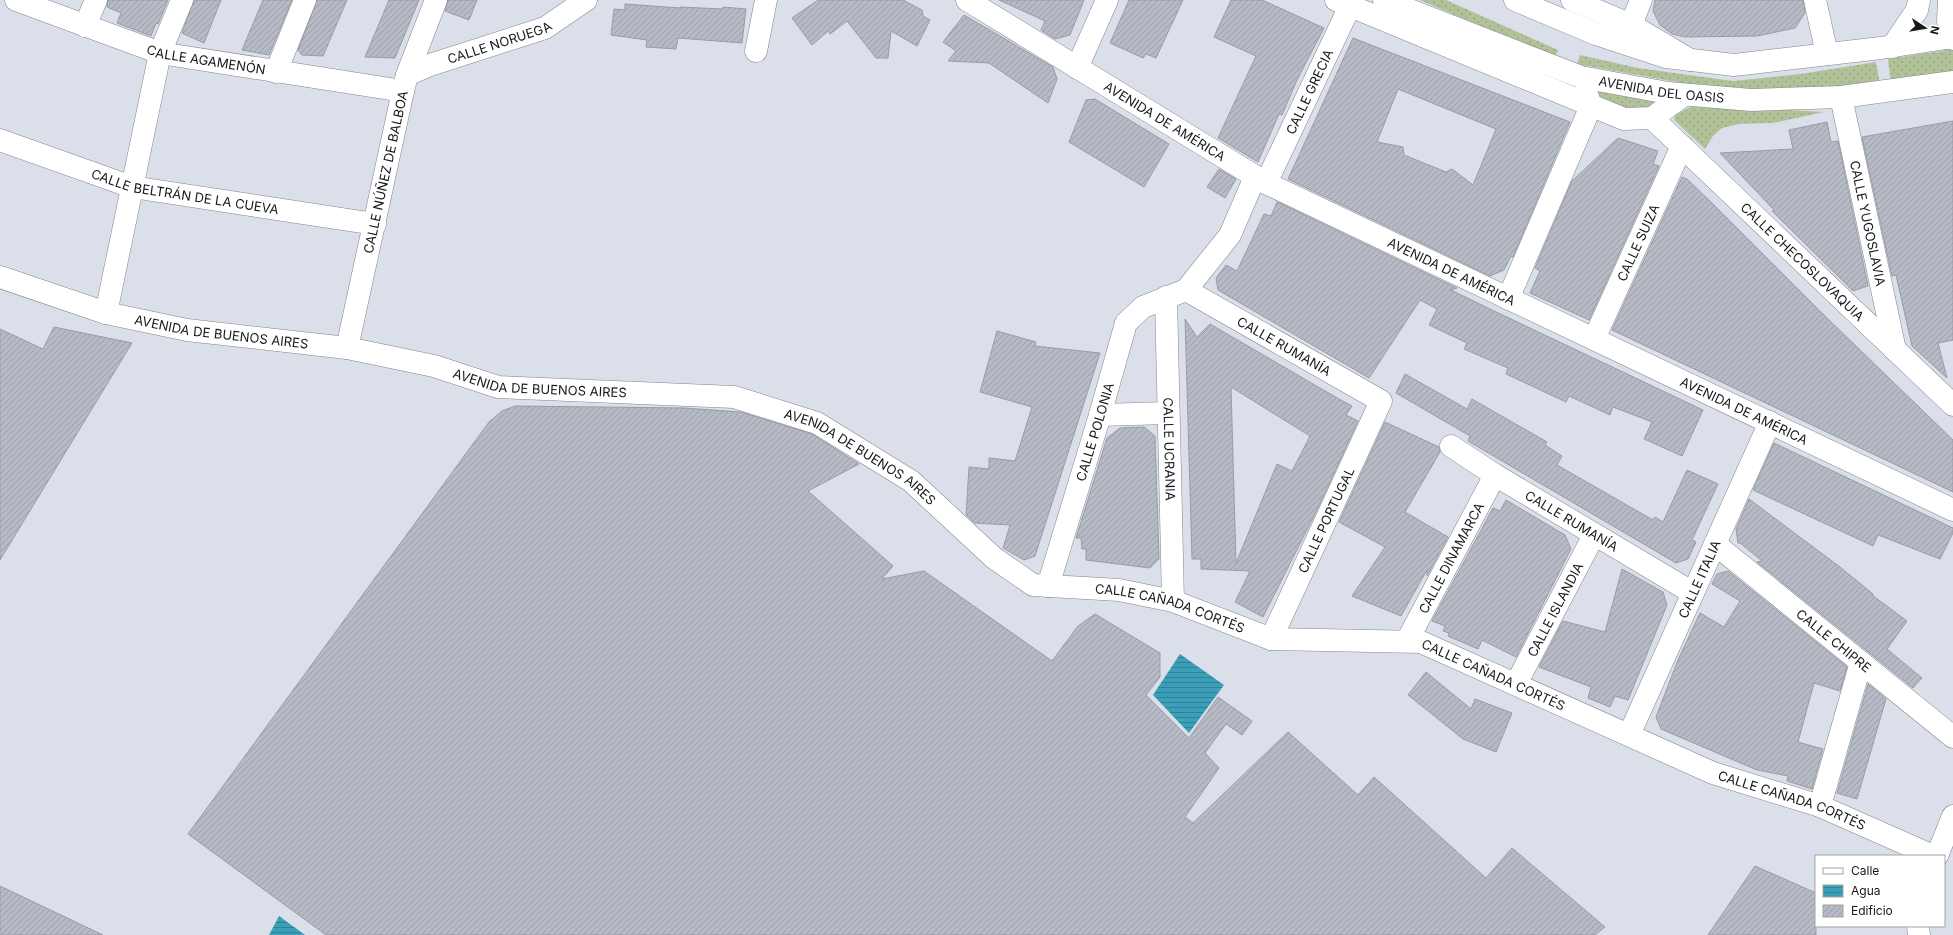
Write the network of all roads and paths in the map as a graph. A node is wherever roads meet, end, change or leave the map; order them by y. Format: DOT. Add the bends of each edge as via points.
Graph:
graph roads {
  1 [pos="16,0"];
  2 [pos="96,0"];
  3 [pos="182,0"];
  4 [pos="305,0"];
  5 [pos="436,0"];
  6 [pos="586,0"];
  7 [pos="766,0"];
  8 [pos="967,0"];
  9 [pos="1107,0"];
  10 [pos="1384,0"];
  11 [pos="1515,0"];
  12 [pos="1572,0"];
  13 [pos="1641,0"];
  14 [pos="1815,0"];
  15 [pos="1919,0"];
  16 [pos="1949,0"];
  17 [pos="1346,2"];
  18 [pos="1631,24"];
  19 [pos="85,26"];
  20 [pos="1952,38"];
  21 [pos="1892,47"];
  22 [pos="756,51"];
  23 [pos="160,54"];
  24 [pos="1827,54"];
  25 [pos="1690,60"];
  26 [pos="1077,68"];
  27 [pos="276,72"];
  28 [pos="1581,77"];
  29 [pos="1953,82"];
  30 [pos="405,83"];
  31 [pos="1684,95"];
  32 [pos="1841,97"];
  33 [pos="1591,106"];
  34 [pos="1652,118"];
  35 [pos="0,140"];
  36 [pos="1682,146"];
  37 [pos="1260,180"];
  38 [pos="132,187"];
  39 [pos="375,224"];
  40 [pos="0,277"];
  41 [pos="1186,290"];
  42 [pos="1166,297"];
  43 [pos="1508,299"];
  44 [pos="106,313"];
  45 [pos="1594,339"];
  46 [pos="347,348"];
  47 [pos="1895,350"];
  48 [pos="1381,401"];
  49 [pos="1953,405"];
  50 [pos="1168,413"];
  51 [pos="1100,415"];
  52 [pos="1770,422"];
  53 [pos="1451,446"];
  54 [pos="1495,475"];
  55 [pos="1953,510"];
  56 [pos="1594,535"];
  57 [pos="1715,544"];
  58 [pos="1041,585"];
  59 [pos="1693,593"];
  60 [pos="1173,601"];
  61 [pos="1271,639"];
  62 [pos="1407,642"];
  63 [pos="1861,662"];
  64 [pos="1516,684"];
  65 [pos="1629,735"];
  66 [pos="1953,737"];
  67 [pos="1820,806"];
  68 [pos="1953,816"];
  69 [pos="1931,855"];
  70 [pos="1937,855"];
  1 -- 19 [label="street, CALLE AGAMENÓN"];
  2 -- 19 [label="street"];
  3 -- 23 [label="street"];
  4 -- 27 [label="street"];
  5 -- 30 [label="street, CALLE NÚÑEZ DE BALBOA"];
  6 -- 30 [label="street, CALLE NORUEGA" via="545,28 430,65"];
  7 -- 22 [label="street"];
  8 -- 26 [label="street, AVENIDA DE AMÉRICA"];
  9 -- 26 [label="street"];
  10 -- 28 [label="street, AVENIDA DEL OASIS"];
  11 -- 25 [label="street" via="1596,34 1666,57"];
  12 -- 18 [label="street"];
  13 -- 18 [label="street"];
  14 -- 24 [label="street"];
  15 -- 21 [label="street" via="1917,10"];
  16 -- 20 [label="street" via="1948,22"];
  17 -- 33 [label="street, AVENIDA DEL OASIS"];
  17 -- 37 [label="street, CALLE GRECIA"];
  18 -- 25 [label="street"];
  19 -- 23 [label="street, CALLE AGAMENÓN"];
  20 -- 21 [label="street"];
  21 -- 24 [label="street"];
  23 -- 27 [label="street, CALLE AGAMENÓN"];
  23 -- 38 [label="street"];
  24 -- 25 [label="street" via="1734,65"];
  26 -- 37 [label="street, AVENIDA DE AMÉRICA"];
  27 -- 30 [label="street, CALLE AGAMENÓN"];
  28 -- 31 [label="street, AVENIDA DEL OASIS"];
  28 -- 33 [label="street"];
  29 -- 32 [label="street, AVENIDA DEL OASIS"];
  30 -- 39 [label="street, CALLE NÚÑEZ DE BALBOA"];
  31 -- 32 [label="street, AVENIDA DEL OASIS" via="1751,100"];
  31 -- 34 [label="street"];
  32 -- 47 [label="street, CALLE YUGOSLAVIA"];
  33 -- 34 [label="street, AVENIDA DEL OASIS" via="1624,119"];
  33 -- 43 [label="street"];
  34 -- 36 [label="street, CALLE CHECOSLOVAQUIA"];
  35 -- 38 [label="street, CALLE BELTRÁN DE LA CUEVA"];
  36 -- 45 [label="street, CALLE SUIZA"];
  36 -- 47 [label="street, CALLE CHECOSLOVAQUIA"];
  37 -- 41 [label="street, CALLE GRECIA" via="1230,235"];
  37 -- 43 [label="street, AVENIDA DE AMÉRICA"];
  38 -- 39 [label="street, CALLE BELTRÁN DE LA CUEVA"];
  38 -- 44 [label="street"];
  39 -- 46 [label="street, CALLE NÚÑEZ DE BALBOA"];
  40 -- 44 [label="street, AVENIDA DE BUENOS AIRES"];
  41 -- 42 [label="street"];
  41 -- 48 [label="street, CALLE RUMANÍA"];
  42 -- 50 [label="street, CALLE UCRANIA"];
  42 -- 51 [label="street, CALLE POLONIA" via="1143,307 1126,323"];
  43 -- 45 [label="street, AVENIDA DE AMÉRICA"];
  44 -- 46 [label="street, AVENIDA DE BUENOS AIRES" via="187,330"];
  45 -- 52 [label="street, AVENIDA DE AMÉRICA"];
  46 -- 58 [label="street, AVENIDA DE BUENOS AIRES" via="434,366 498,387 734,397 817,424 911,481 994,558"];
  47 -- 49 [label="street, CALLE CHECOSLOVAQUIA"];
  48 -- 61 [label="street, CALLE PORTUGAL"];
  50 -- 51 [label="street"];
  50 -- 60 [label="street, CALLE UCRANIA"];
  51 -- 58 [label="street, CALLE POLONIA"];
  52 -- 55 [label="street, AVENIDA DE AMÉRICA"];
  52 -- 57 [label="street, CALLE ITALIA"];
  53 -- 54 [label="street, CALLE RUMANÍA"];
  54 -- 56 [label="street, CALLE RUMANÍA"];
  54 -- 62 [label="street, CALLE DINAMARCA"];
  56 -- 59 [label="street, CALLE RUMANÍA"];
  56 -- 64 [label="street, CALLE ISLANDIA"];
  57 -- 59 [label="street, CALLE ITALIA"];
  57 -- 63 [label="street, CALLE CHIPRE"];
  58 -- 60 [label="street, CALLE CAÑADA CORTÉS" via="1119,590"];
  59 -- 65 [label="street, CALLE ITALIA"];
  60 -- 61 [label="street, CALLE CAÑADA CORTÉS"];
  61 -- 62 [label="street, CALLE CAÑADA CORTÉS"];
  62 -- 64 [label="street, CALLE CAÑADA CORTÉS" via="1421,642"];
  63 -- 66 [label="street, CALLE CHIPRE"];
  63 -- 67 [label="street"];
  64 -- 65 [label="street, CALLE CAÑADA CORTÉS"];
  65 -- 67 [label="street, CALLE CAÑADA CORTÉS" via="1713,773"];
  67 -- 69 [label="street, CALLE CAÑADA CORTÉS"];
  68 -- 70 [label="street"];
}
